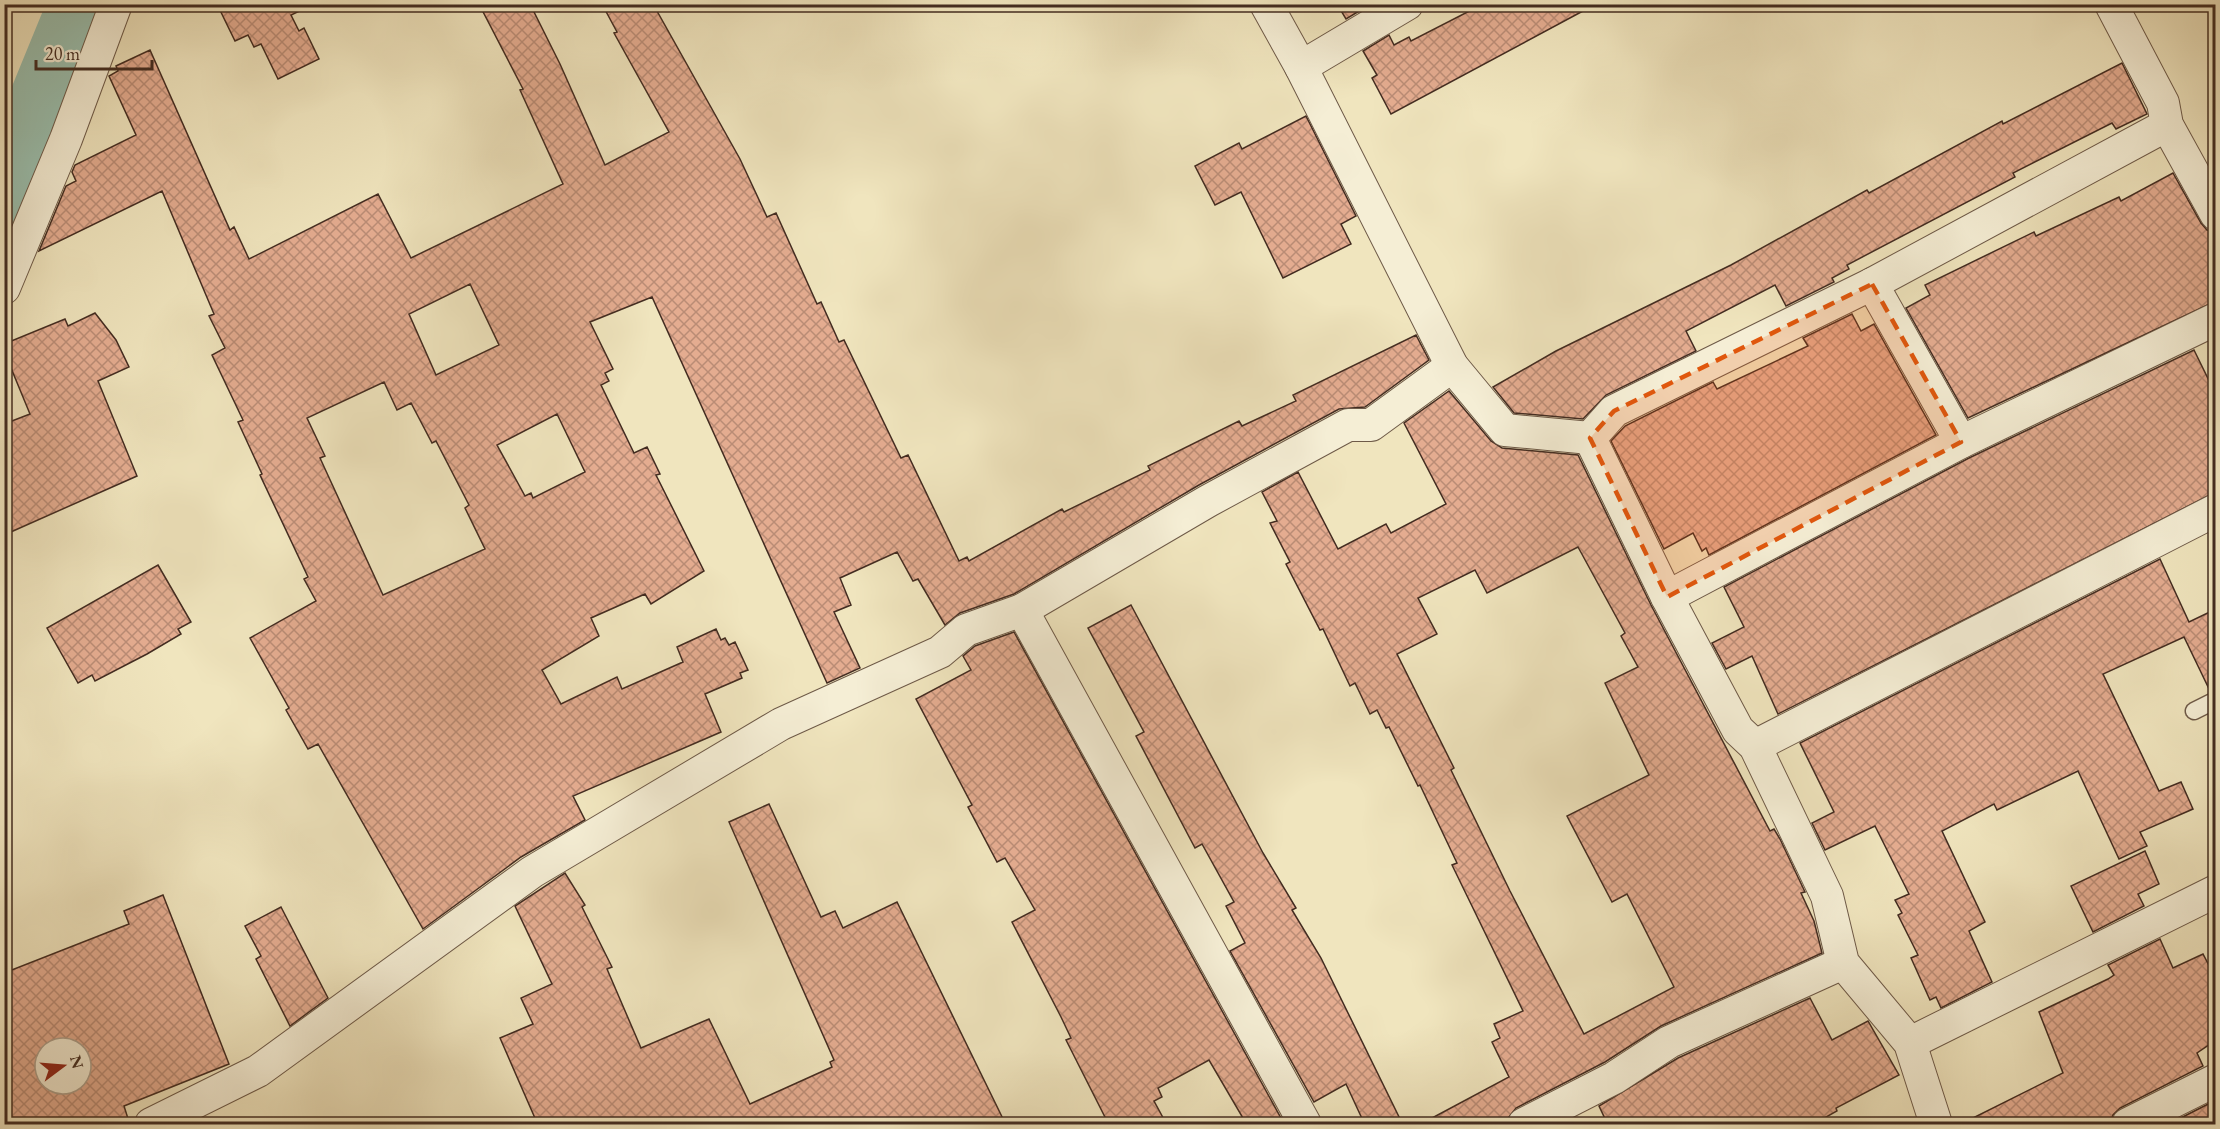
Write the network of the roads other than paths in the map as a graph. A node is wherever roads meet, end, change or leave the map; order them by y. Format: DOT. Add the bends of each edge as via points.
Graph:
graph roads {
  1 [pos="116,4"];
  2 [pos="1266,4"];
  3 [pos="1407,4"];
  4 [pos="2110,4"];
  5 [pos="1301,67"];
  6 [pos="2167,125"];
  7 [pos="2216,214"];
  8 [pos="1872,284"];
  9 [pos="4,288"];
  10 [pos="2216,319"];
  11 [pos="1452,366"];
  12 [pos="1590,438"];
  13 [pos="1961,442"];
  14 [pos="2216,510"];
  15 [pos="1667,597"];
  16 [pos="1022,610"];
  17 [pos="2216,700"];
  18 [pos="2194,711"];
  19 [pos="1755,746"];
  20 [pos="2216,891"];
  21 [pos="1843,963"];
  22 [pos="1910,1043"];
  23 [pos="2216,1080"];
  24 [pos="151,1125"];
  25 [pos="1305,1125"];
  26 [pos="1524,1125"];
  27 [pos="1936,1125"];
  28 [pos="2128,1125"];
  1 -- 9 [label="street" via="66,139"];
  2 -- 5 [label="street"];
  3 -- 5 [label="street"];
  4 -- 6 [label="street" via="2163,103"];
  5 -- 11 [label="street"];
  6 -- 7 [label="street"];
  6 -- 8 [label="street"];
  8 -- 12 [label="street" via="1614,411"];
  8 -- 13 [label="street"];
  10 -- 13 [label="street"];
  11 -- 12 [label="street" via="1505,430"];
  11 -- 16 [label="street" via="1371,425 1348,425"];
  12 -- 15 [label="street"];
  13 -- 15 [label="street"];
  14 -- 19 [label="street"];
  15 -- 19 [label="street" via="1738,730"];
  16 -- 24 [label="street" via="966,630 939,652 781,724 532,872 258,1071"];
  16 -- 25 [label="street"];
  17 -- 18 [label="lane"];
  19 -- 21 [label="street" via="1827,896"];
  20 -- 22 [label="street"];
  21 -- 22 [label="street"];
  21 -- 26 [label="street" via="1669,1042 1614,1078"];
  22 -- 27 [label="street"];
  23 -- 28 [label="street"];
}
